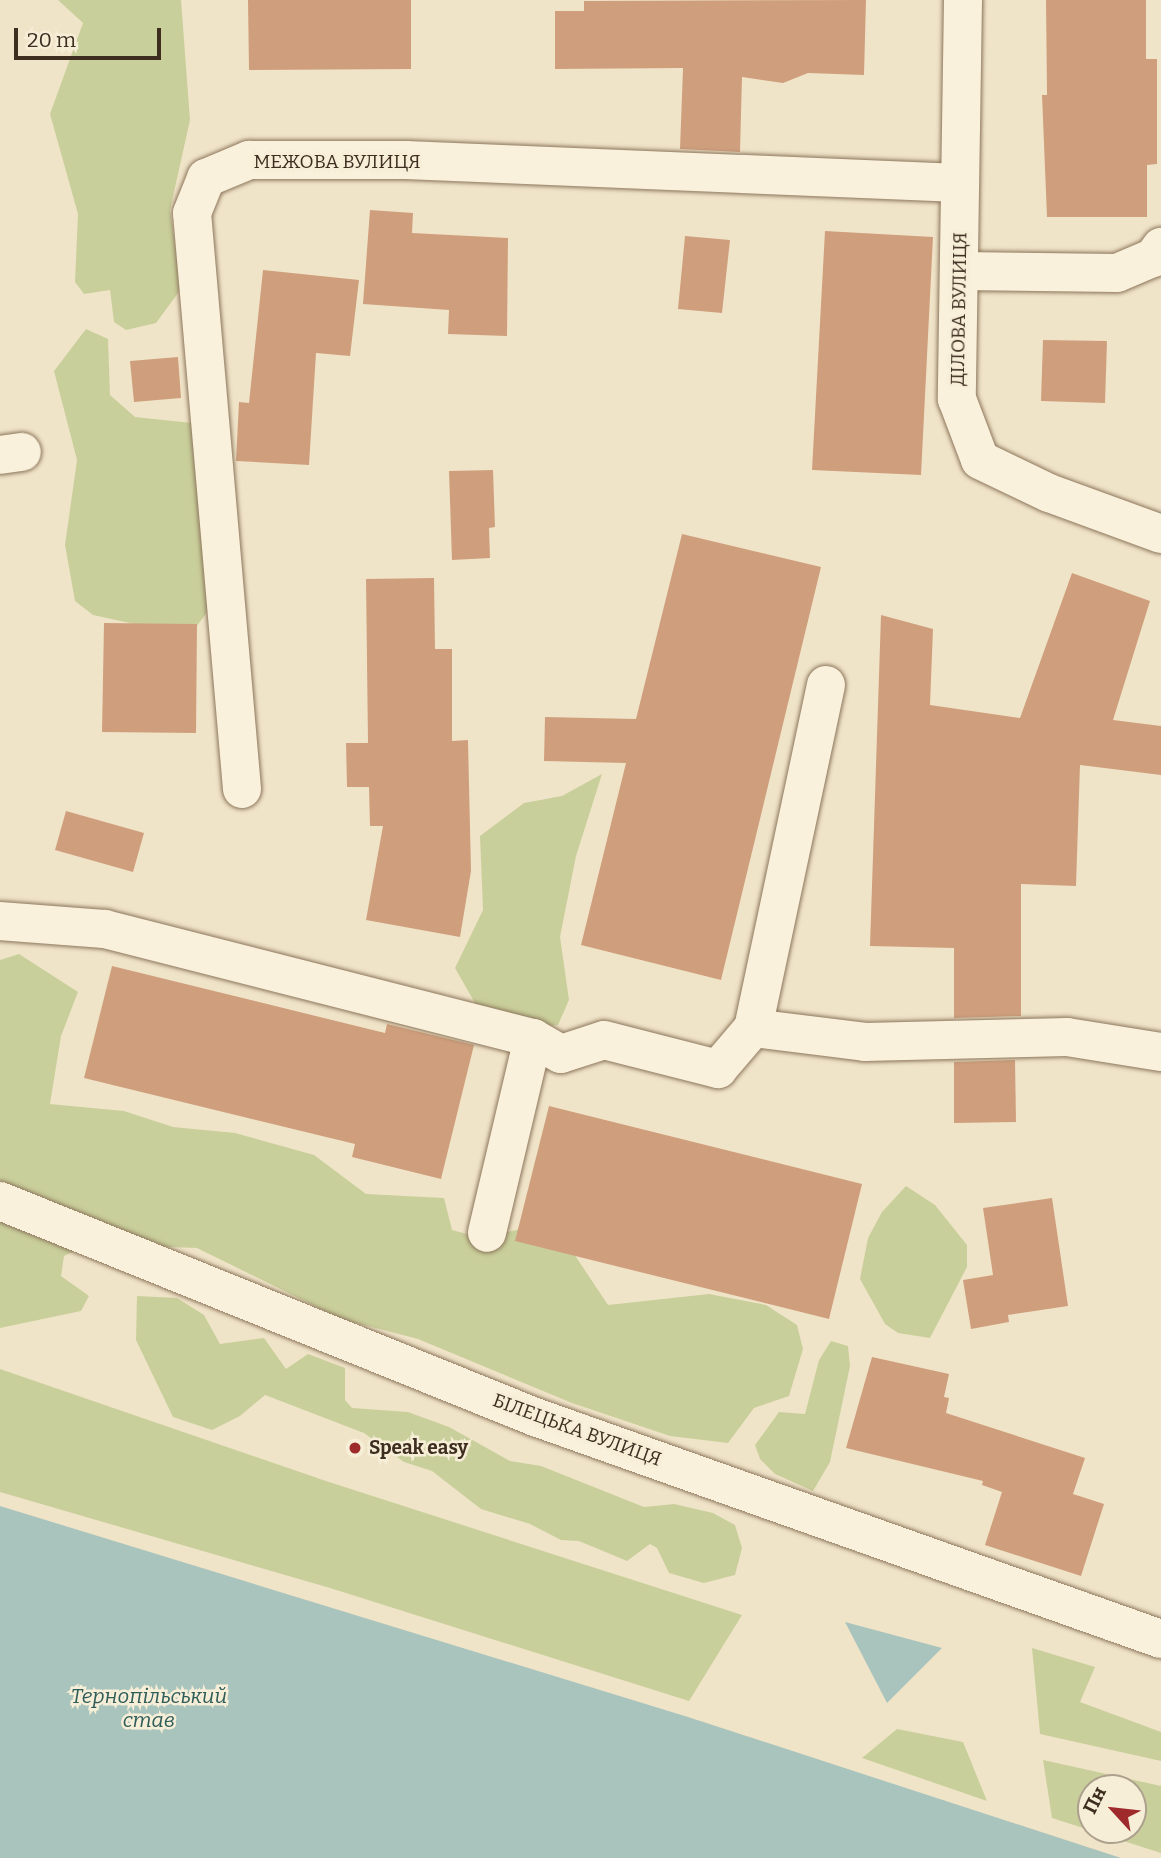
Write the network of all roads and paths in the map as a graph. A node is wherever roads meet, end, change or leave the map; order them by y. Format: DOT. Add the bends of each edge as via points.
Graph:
graph roads {
  1 [pos="963,0"];
  2 [pos="960,183"];
  3 [pos="1161,247"];
  4 [pos="960,271"];
  5 [pos="1161,534"];
  6 [pos="826,685"];
  7 [pos="242,789"];
  8 [pos="0,920"];
  9 [pos="753,1028"];
  10 [pos="533,1038"];
  11 [pos="1161,1052"];
  12 [pos="0,1201"];
  13 [pos="487,1233"];
  14 [pos="1161,1639"];
  1 -- 2 [label="street, ДІЛОВА ВУЛИЦЯ"];
  2 -- 4 [label="street, ДІЛОВА ВУЛИЦЯ"];
  2 -- 7 [label="street, МЕЖОВА ВУЛИЦЯ" via="406,160 249,160 206,178 192,213"];
  3 -- 4 [label="street" via="1153,258 1117,274"];
  4 -- 5 [label="street, ДІЛОВА ВУЛИЦЯ" via="957,399 980,460 1049,494"];
  6 -- 9 [label="street"];
  8 -- 10 [label="street" via="105,929"];
  9 -- 10 [label="street" via="718,1069 604,1041 561,1054"];
  9 -- 11 [label="street" via="865,1042 1067,1037"];
  10 -- 13 [label="street"];
  12 -- 14 [label="street, БІЛЕЦЬКА ВУЛИЦЯ" via="535,1417"];
}
